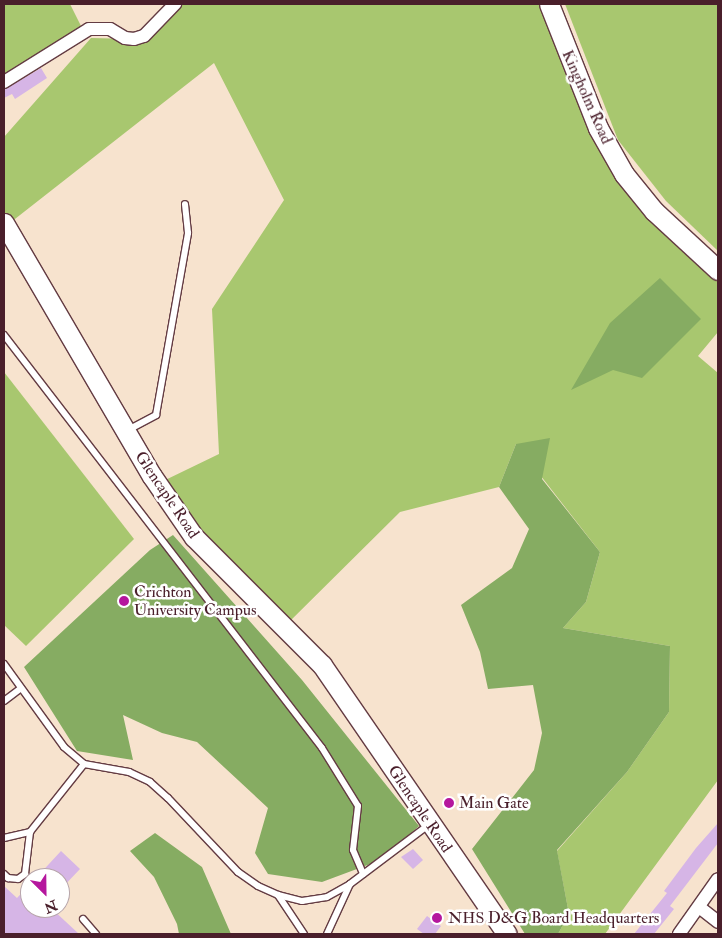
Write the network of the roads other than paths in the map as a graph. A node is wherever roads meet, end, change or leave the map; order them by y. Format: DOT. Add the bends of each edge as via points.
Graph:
graph roads {
  1 [pos="175,4"];
  2 [pos="550,4"];
  3 [pos="4,82"];
  4 [pos="185,204"];
  5 [pos="4,223"];
  6 [pos="718,270"];
  7 [pos="4,335"];
  8 [pos="126,432"];
  9 [pos="4,664"];
  10 [pos="21,688"];
  11 [pos="4,701"];
  12 [pos="84,764"];
  13 [pos="430,824"];
  14 [pos="30,832"];
  15 [pos="4,838"];
  16 [pos="4,874"];
  17 [pos="363,874"];
  18 [pos="718,879"];
  19 [pos="350,884"];
  20 [pos="278,895"];
  21 [pos="699,907"];
  22 [pos="83,919"];
  23 [pos="718,922"];
  24 [pos="96,934"];
  25 [pos="304,934"];
  26 [pos="327,934"];
  27 [pos="506,934"];
  28 [pos="679,934"];
  1 -- 3 [label="street" via="144,36 125,38 110,30 90,28"];
  2 -- 6 [label="main road, Kingholm Road" via="598,128 624,174 654,211"];
  4 -- 8 [label="lane" via="188,233 156,415"];
  5 -- 8 [label="main road, Glencaple Road"];
  7 -- 17 [label="lane" via="322,748 358,806 353,850"];
  8 -- 13 [label="main road, Glencaple Road" via="194,537 322,665"];
  9 -- 10 [label="lane"];
  10 -- 11 [label="lane"];
  10 -- 12 [label="lane" via="64,747"];
  12 -- 14 [label="lane"];
  12 -- 20 [label="lane" via="129,772 150,782 238,872"];
  13 -- 17 [label="lane"];
  13 -- 27 [label="main road, Glencaple Road"];
  14 -- 15 [label="lane"];
  14 -- 16 [label="lane" via="25,874 18,879"];
  17 -- 19 [label="lane"];
  18 -- 21 [label="street"];
  19 -- 20 [label="lane" via="327,897 302,901"];
  19 -- 26 [label="lane"];
  20 -- 25 [label="lane"];
  21 -- 23 [label="street"];
  21 -- 28 [label="street"];
  22 -- 24 [label="lane"];
}
